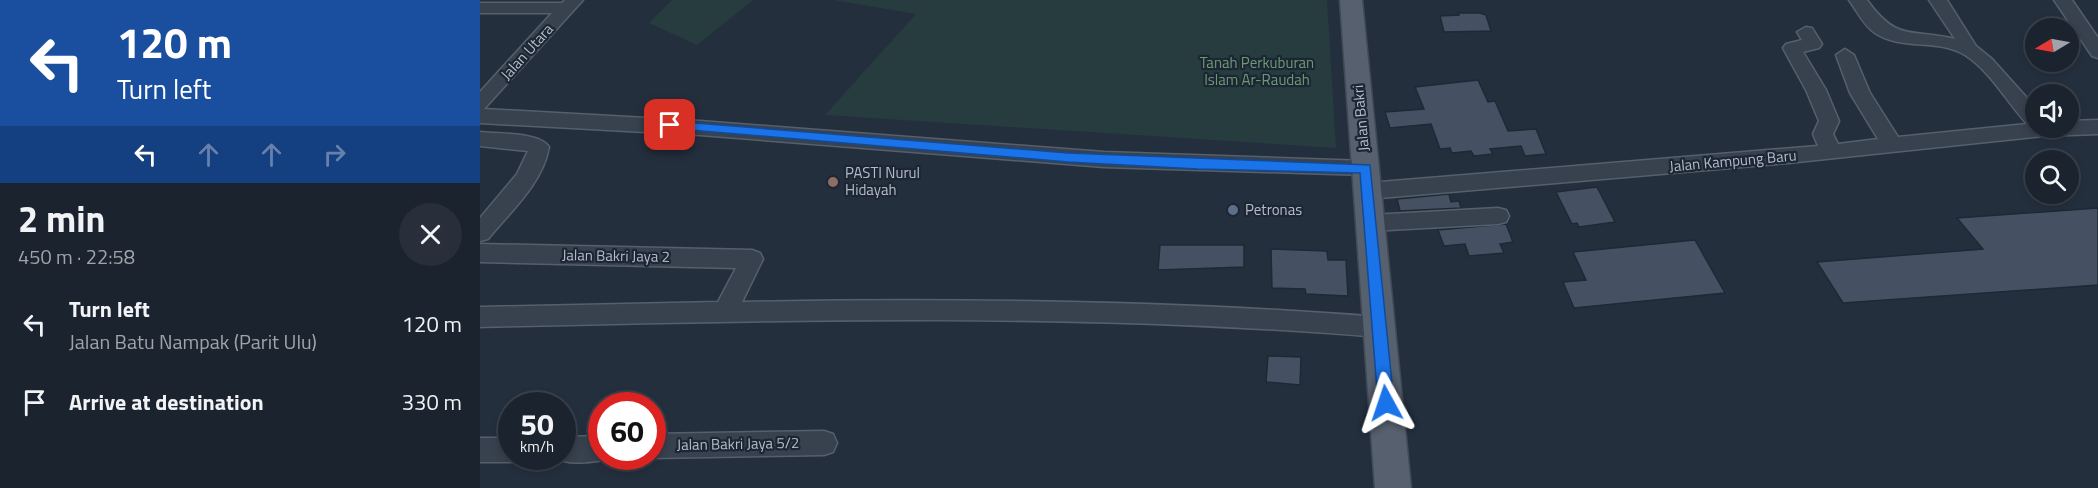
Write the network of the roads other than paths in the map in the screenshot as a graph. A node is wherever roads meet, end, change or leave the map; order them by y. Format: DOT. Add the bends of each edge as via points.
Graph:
graph roads {
  1 [pos="1351,0"];
  2 [pos="1938,0"];
  3 [pos="2063,0"];
  4 [pos="570,4"];
  5 [pos="1862,5"];
  6 [pos="480,8"];
  7 [pos="1806,32"];
  8 [pos="1968,49"];
  9 [pos="2098,52"];
  10 [pos="1845,55"];
  11 [pos="480,104"];
  12 [pos="2025,109"];
  13 [pos="480,116"];
  14 [pos="2025,128"];
  15 [pos="2079,129"];
  16 [pos="2095,130"];
  17 [pos="480,139"];
  18 [pos="1892,145"];
  19 [pos="1831,152"];
  20 [pos="1367,180"];
  21 [pos="1497,216"];
  22 [pos="1370,223"];
  23 [pos="480,233"];
  24 [pos="480,253"];
  25 [pos="725,312"];
  26 [pos="480,317"];
  27 [pos="1379,327"];
  28 [pos="824,442"];
  29 [pos="666,447"];
  30 [pos="480,450"];
  31 [pos="498,450"];
  32 [pos="1393,488"];
  1 -- 20 [label="main road, Jalan Bakri"];
  2 -- 8 [label="street"];
  3 -- 9 [label="street"];
  4 -- 6 [label="street"];
  4 -- 11 [label="street, Jalan Utara"];
  5 -- 8 [label="street" via="1878,26 1891,34 1938,39"];
  7 -- 19 [label="street" via="1813,44 1792,48 1829,121 1823,134"];
  8 -- 12 [label="street"];
  10 -- 18 [label="street" via="1860,93"];
  13 -- 20 [label="street, Jalan Kampung Baru" via="598,120"];
  14 -- 18 [label="street, Jalan Kampung Baru"];
  15 -- 16 [label="street, Jalan Kampung Baru"];
  17 -- 23 [label="street" via="533,144 539,152 525,177"];
  18 -- 19 [label="street, Jalan Kampung Baru"];
  19 -- 20 [label="street, Jalan Kampung Baru"];
  20 -- 22 [label="main road, Jalan Bakri"];
  21 -- 22 [label="street"];
  22 -- 27 [label="main road, Jalan Bakri"];
  24 -- 25 [label="street, Jalan Bakri Jaya 2" via="752,259"];
  25 -- 26 [label="street"];
  25 -- 27 [label="street" via="1171,312"];
  27 -- 32 [label="main road, Jalan Bakri"];
  28 -- 29 [label="street, Jalan Bakri Jaya 5/2"];
  30 -- 31 [label="street"];
}
